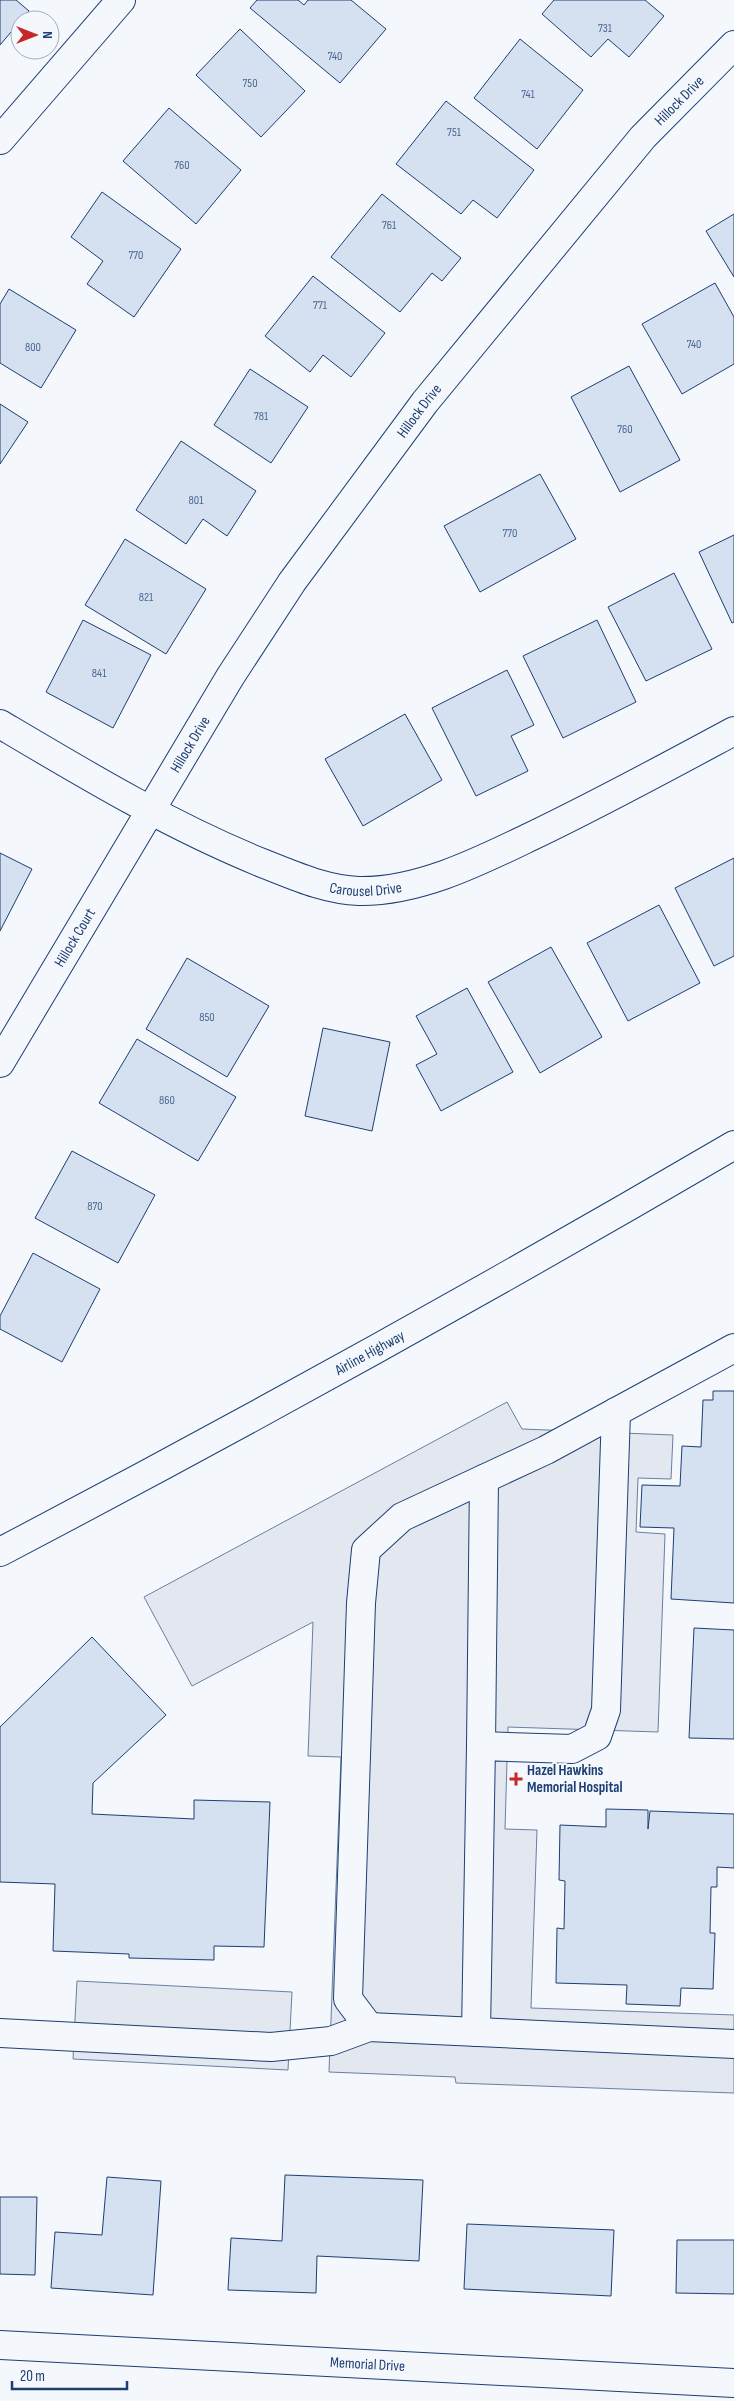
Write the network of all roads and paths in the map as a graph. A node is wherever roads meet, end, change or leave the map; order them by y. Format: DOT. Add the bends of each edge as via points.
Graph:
graph roads {
  1 [pos="121,0"];
  2 [pos="734,45"];
  3 [pos="0,140"];
  4 [pos="0,724"];
  5 [pos="734,731"];
  6 [pos="150,812"];
  7 [pos="0,1063"];
  8 [pos="734,1144"];
  9 [pos="734,1348"];
  10 [pos="616,1412"];
  11 [pos="484,1479"];
  12 [pos="0,1552"];
  13 [pos="481,1746"];
  14 [pos="369,2027"];
  15 [pos="476,2032"];
  16 [pos="0,2033"];
  17 [pos="734,2044"];
  18 [pos="0,2345"];
  19 [pos="734,2383"];
  1 -- 3 [label="street"];
  2 -- 6 [label="street, Hillock Drive" via="643,137 425,402 292,582 230,677"];
  4 -- 6 [label="street, Carousel Drive"];
  5 -- 6 [label="street, Carousel Drive" via="574,816 496,853 443,874 391,888 359,891 302,879"];
  6 -- 7 [label="street, Hillock Court"];
  8 -- 12 [label="street, Airline Highway" via="528,1265 160,1468"];
  9 -- 10 [label="street"];
  10 -- 11 [label="street"];
  10 -- 13 [label="street" via="606,1710 597,1736 572,1749"];
  11 -- 13 [label="street"];
  11 -- 14 [label="street" via="402,1517 366,1550 361,1603 348,1998"];
  13 -- 15 [label="street"];
  14 -- 15 [label="street"];
  14 -- 16 [label="street" via="331,2041 271,2047"];
  15 -- 17 [label="street"];
  18 -- 19 [label="street, Memorial Drive"];
}
